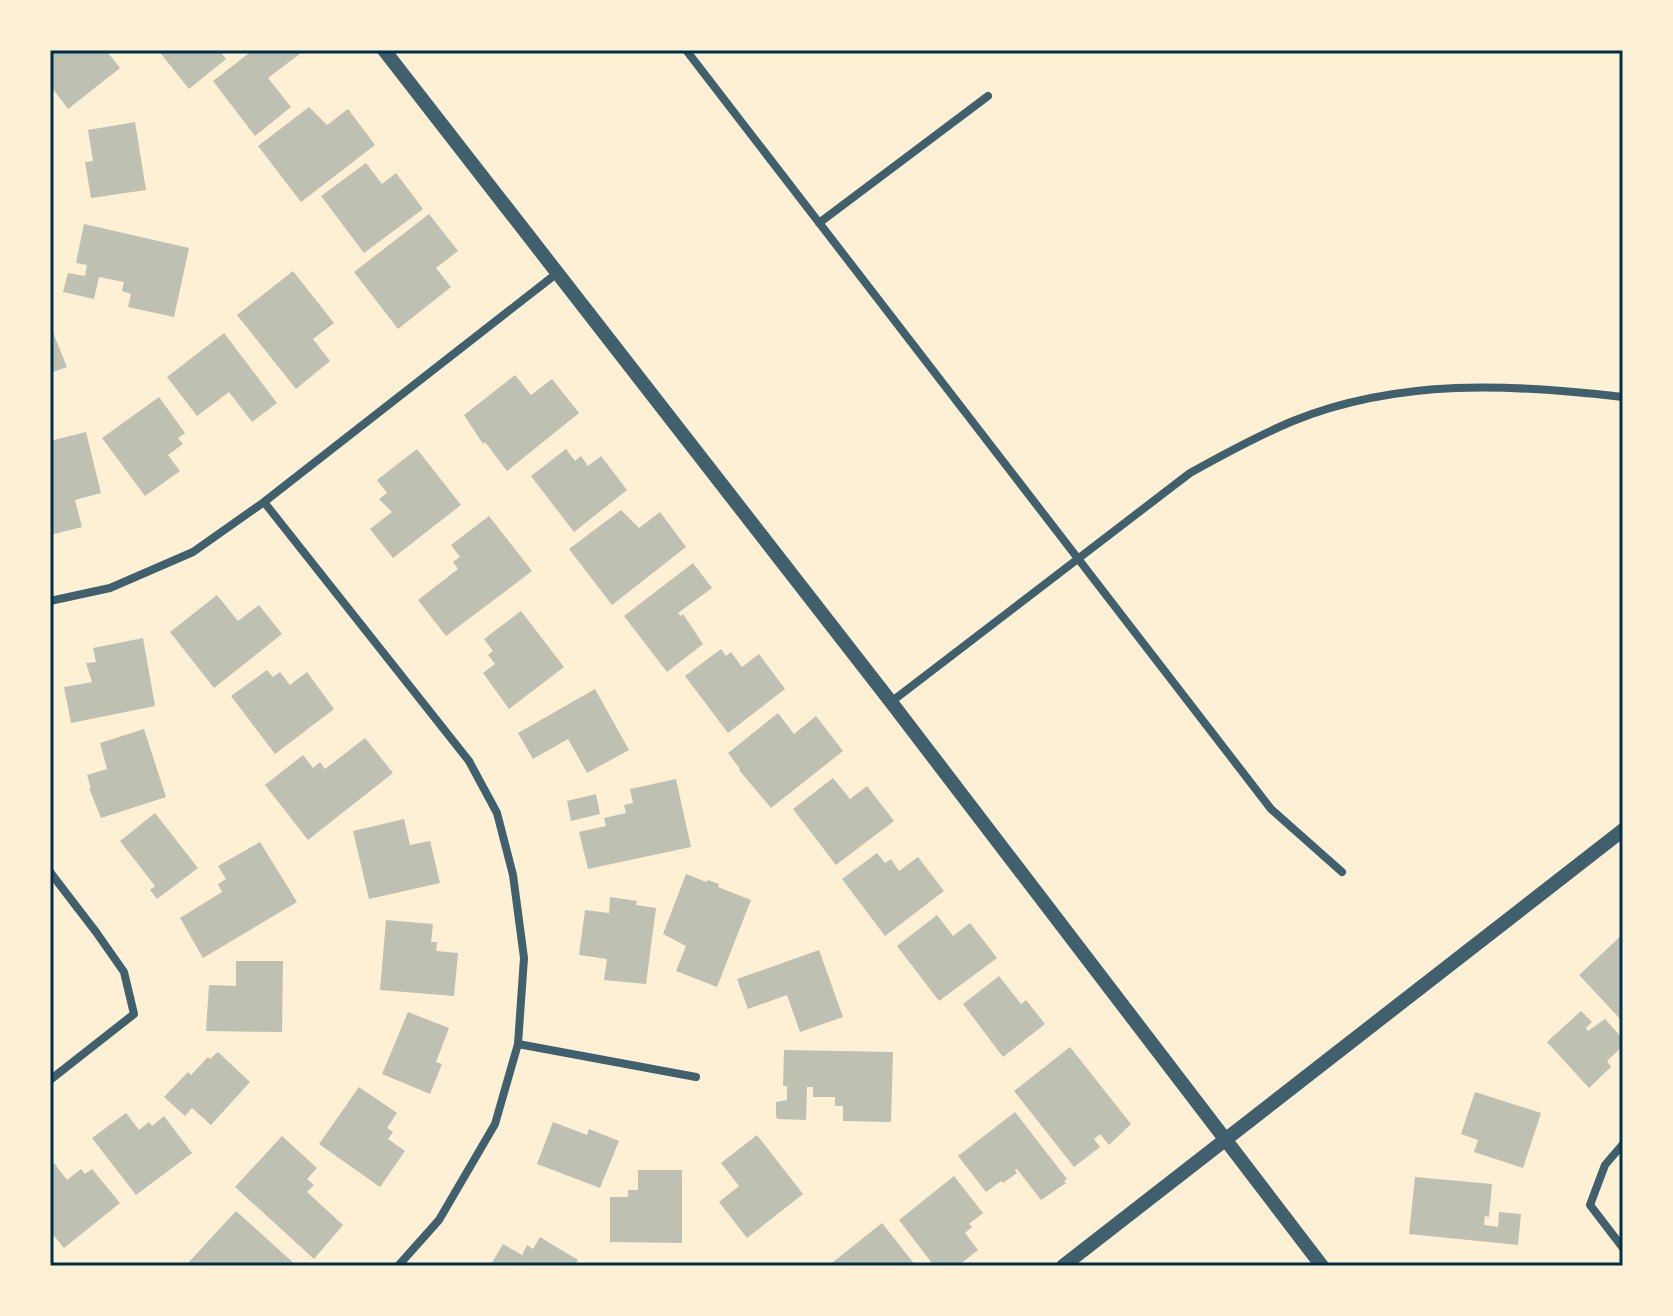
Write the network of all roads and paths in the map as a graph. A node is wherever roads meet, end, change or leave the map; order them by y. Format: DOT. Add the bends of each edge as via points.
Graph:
graph roads {
  1 [pos="384,50"];
  2 [pos="686,50"];
  3 [pos="988,96"];
  4 [pos="819,223"];
  5 [pos="556,274"];
  6 [pos="1623,397"];
  7 [pos="264,502"];
  8 [pos="1078,558"];
  9 [pos="50,601"];
  10 [pos="891,702"];
  11 [pos="1623,830"];
  12 [pos="50,872"];
  13 [pos="1342,872"];
  14 [pos="518,1044"];
  15 [pos="696,1077"];
  16 [pos="50,1080"];
  17 [pos="1225,1140"];
  18 [pos="1623,1144"];
  19 [pos="1623,1248"];
  20 [pos="398,1266"];
  21 [pos="1063,1266"];
  22 [pos="1322,1266"];
  1 -- 5 [label="street"];
  2 -- 4 [label="street"];
  3 -- 4 [label="street"];
  4 -- 8 [label="street"];
  5 -- 7 [label="street"];
  5 -- 10 [label="street"];
  6 -- 8 [label="street" via="1480,385 1359,400 1296,420 1190,473"];
  7 -- 9 [label="street" via="193,552 110,588"];
  7 -- 14 [label="street" via="469,761 497,813 513,875 524,958"];
  8 -- 10 [label="street"];
  8 -- 13 [label="street" via="1271,809"];
  10 -- 17 [label="street"];
  11 -- 17 [label="street"];
  12 -- 16 [label="street" via="124,972 134,1014"];
  14 -- 15 [label="street"];
  14 -- 20 [label="street" via="495,1124 439,1220"];
  17 -- 21 [label="street"];
  17 -- 22 [label="street"];
  18 -- 19 [label="street" via="1605,1165 1590,1205"];
}
